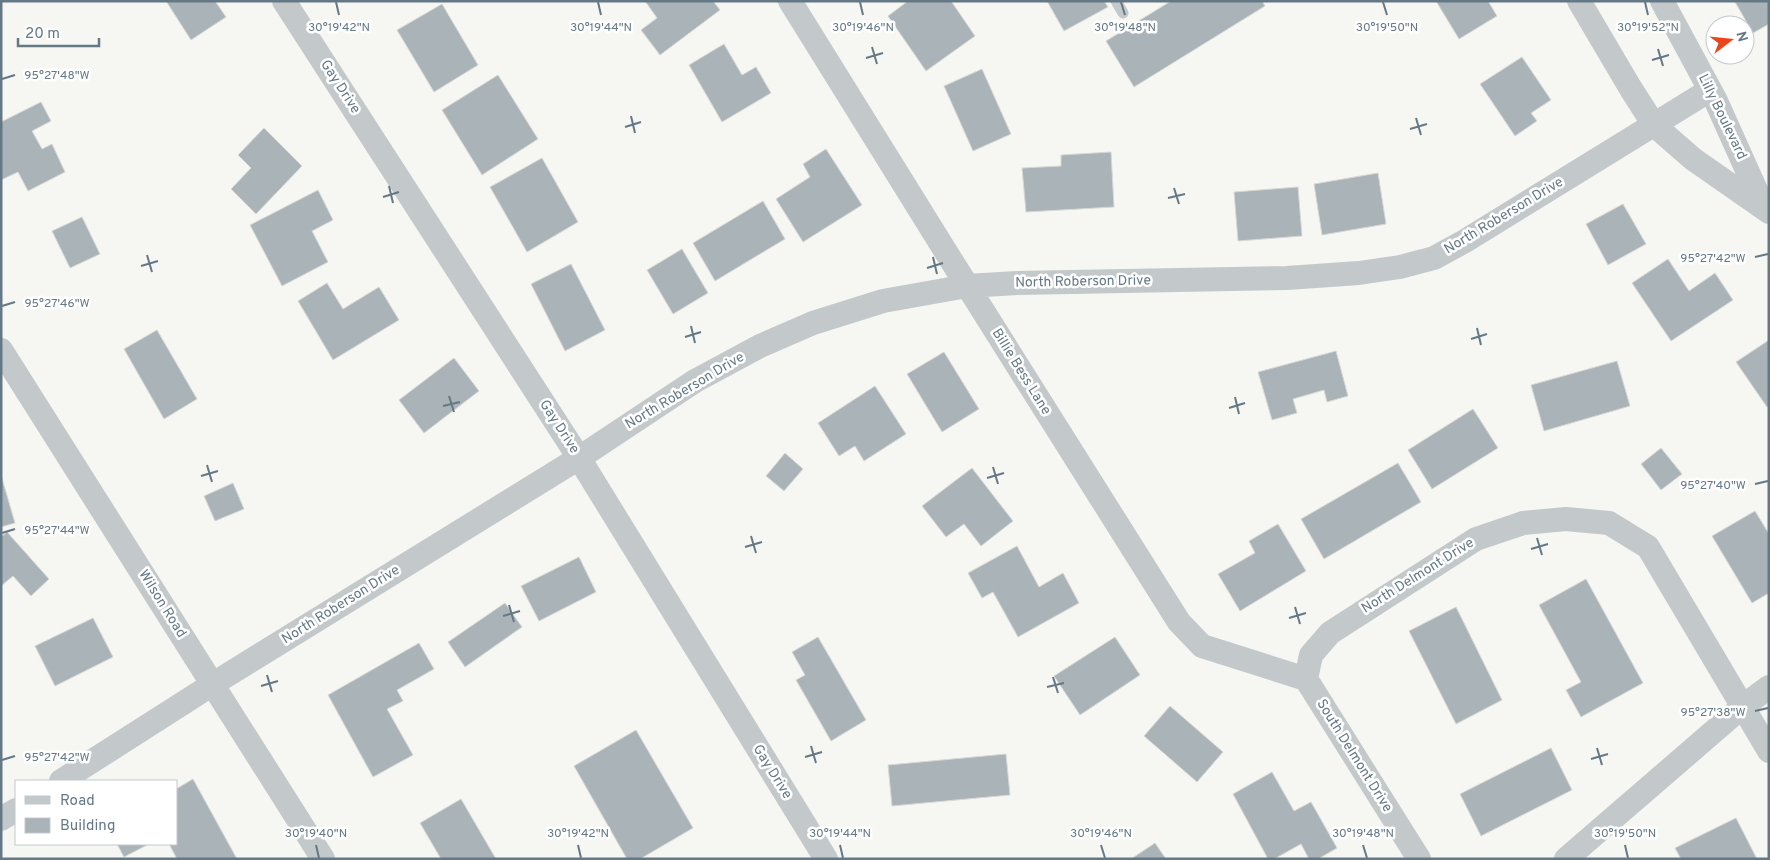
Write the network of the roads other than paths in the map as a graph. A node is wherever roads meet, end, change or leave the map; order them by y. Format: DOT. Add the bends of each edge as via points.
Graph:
graph roads {
  1 [pos="284,1"];
  2 [pos="790,1"];
  3 [pos="1116,1"];
  4 [pos="1579,1"];
  5 [pos="1662,1"];
  6 [pos="1123,13"];
  7 [pos="1710,90"];
  8 [pos="1654,124"];
  9 [pos="1766,210"];
  10 [pos="967,286"];
  11 [pos="1,350"];
  12 [pos="579,458"];
  13 [pos="1306,679"];
  14 [pos="213,684"];
  15 [pos="1769,686"];
  16 [pos="1742,707"];
  17 [pos="1769,751"];
  18 [pos="62,780"];
  19 [pos="15,811"];
  20 [pos="1,819"];
  21 [pos="322,859"];
  22 [pos="826,859"];
  23 [pos="1419,859"];
  24 [pos="1566,859"];
  1 -- 12 [label="street, Gay Drive"];
  2 -- 10 [label="street, Billie Bess Lane"];
  3 -- 6 [label="lane"];
  4 -- 8 [label="street, Lilly Boulevard"];
  5 -- 7 [label="street, Lilly Boulevard"];
  7 -- 8 [label="street, North Roberson Drive"];
  7 -- 9 [label="street, Lilly Boulevard"];
  8 -- 9 [label="street, Lilly Boulevard" via="1693,159"];
  8 -- 10 [label="street, North Roberson Drive" via="1465,241 1434,258 1400,267 1287,278"];
  10 -- 12 [label="street, North Roberson Drive" via="883,301 777,338 695,381"];
  10 -- 13 [label="street, Billie Bess Lane" via="1180,622 1202,646"];
  11 -- 14 [label="street, Wilson Road"];
  12 -- 14 [label="street, North Roberson Drive"];
  12 -- 22 [label="street, Gay Drive"];
  13 -- 16 [label="street, North Delmont Drive" via="1311,655 1330,633 1476,539 1523,523 1566,519 1609,523 1648,547"];
  13 -- 23 [label="street, South Delmont Drive"];
  14 -- 18 [label="street, North Roberson Drive"];
  14 -- 21 [label="street, Wilson Road"];
  15 -- 16 [label="street"];
  16 -- 17 [label="street, North Delmont Drive"];
  16 -- 24 [label="street"];
  19 -- 20 [label="street"];
}
